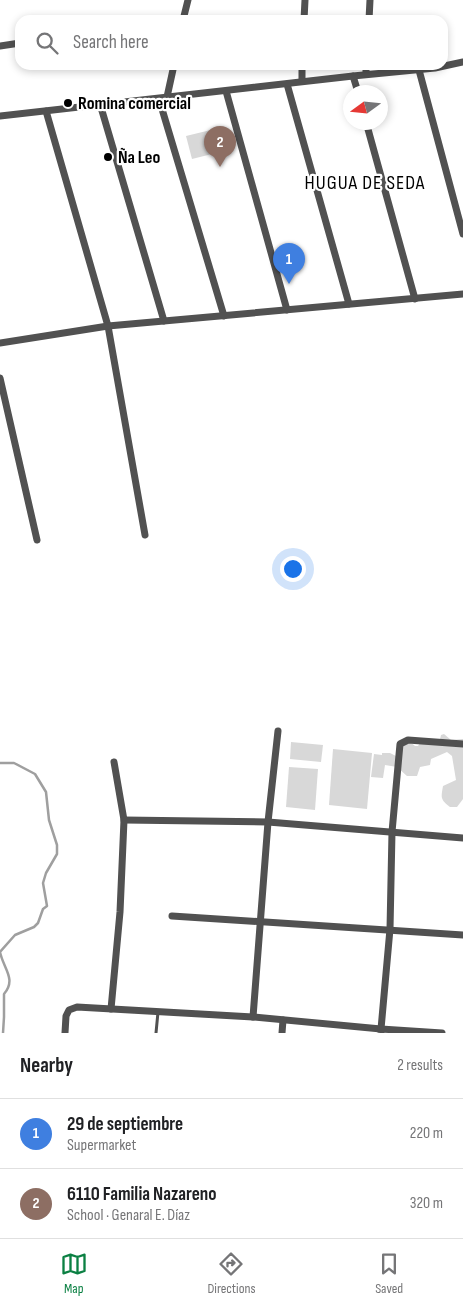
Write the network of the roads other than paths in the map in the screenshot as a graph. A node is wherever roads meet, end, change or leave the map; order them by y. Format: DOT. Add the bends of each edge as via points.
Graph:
graph roads {
  1 [pos="188,0"];
  2 [pos="305,0"];
  3 [pos="370,0"];
  4 [pos="185,15"];
  5 [pos="304,15"];
  6 [pos="369,15"];
  7 [pos="15,44"];
  8 [pos="0,46"];
  9 [pos="463,62"];
  10 [pos="448,65"];
  11 [pos="173,70"];
  12 [pos="302,70"];
  13 [pos="366,70"];
  14 [pos="419,70"];
  15 [pos="366,74"];
  16 [pos="353,76"];
  17 [pos="302,81"];
  18 [pos="287,84"];
  19 [pos="356,85"];
  20 [pos="226,91"];
  21 [pos="168,97"];
  22 [pos="159,98"];
  23 [pos="100,104"];
  24 [pos="46,111"];
  25 [pos="0,116"];
  26 [pos="368,130"];
  27 [pos="463,234"];
  28 [pos="463,294"];
  29 [pos="416,299"];
  30 [pos="349,304"];
  31 [pos="287,310"];
  32 [pos="224,316"];
  33 [pos="164,321"];
  34 [pos="108,326"];
  35 [pos="0,343"];
  36 [pos="0,378"];
  37 [pos="144,535"];
  38 [pos="36,540"];
  39 [pos="278,731"];
  40 [pos="463,744"];
  41 [pos="114,762"];
  42 [pos="124,820"];
  43 [pos="268,822"];
  44 [pos="392,832"];
  45 [pos="463,838"];
  46 [pos="172,916"];
  47 [pos="260,922"];
  48 [pos="390,929"];
  49 [pos="463,935"];
  50 [pos="111,1009"];
  51 [pos="158,1012"];
  52 [pos="253,1017"];
  53 [pos="283,1020"];
  54 [pos="381,1031"];
  55 [pos="65,1033"];
  56 [pos="156,1033"];
  57 [pos="282,1033"];
  58 [pos="442,1033"];
  1 -- 4 [label="street"];
  2 -- 5 [label="street"];
  3 -- 6 [label="street"];
  7 -- 8 [label="street"];
  9 -- 10 [label="street"];
  11 -- 21 [label="street"];
  12 -- 17 [label="street"];
  13 -- 15 [label="street"];
  14 -- 15 [label="street"];
  14 -- 27 [label="street"];
  15 -- 16 [label="street"];
  16 -- 17 [label="street"];
  16 -- 19 [label="street"];
  17 -- 18 [label="street"];
  18 -- 20 [label="street"];
  18 -- 30 [label="street"];
  20 -- 21 [label="street"];
  20 -- 31 [label="street"];
  21 -- 22 [label="street"];
  22 -- 23 [label="street"];
  22 -- 32 [label="street"];
  23 -- 24 [label="street"];
  23 -- 33 [label="street"];
  24 -- 25 [label="street"];
  24 -- 34 [label="street"];
  26 -- 29 [label="street"];
  28 -- 29 [label="street"];
  29 -- 30 [label="street"];
  30 -- 31 [label="street"];
  31 -- 32 [label="street"];
  32 -- 33 [label="street"];
  33 -- 34 [label="street"];
  34 -- 35 [label="street"];
  34 -- 37 [label="street"];
  36 -- 38 [label="street"];
  39 -- 43 [label="street"];
  40 -- 44 [label="street" via="408,740 400,744"];
  41 -- 42 [label="street"];
  42 -- 43 [label="street"];
  42 -- 50 [label="street"];
  43 -- 44 [label="street"];
  43 -- 47 [label="street"];
  44 -- 45 [label="street"];
  44 -- 48 [label="street"];
  46 -- 47 [label="street"];
  47 -- 48 [label="street"];
  47 -- 52 [label="street"];
  48 -- 49 [label="street"];
  48 -- 54 [label="street"];
  50 -- 51 [label="street"];
  50 -- 55 [label="street" via="73,1008 66,1016"];
  51 -- 52 [label="street"];
  51 -- 56 [label="lane"];
  52 -- 53 [label="street"];
  53 -- 54 [label="street"];
  53 -- 57 [label="street"];
  54 -- 58 [label="street"];
}
